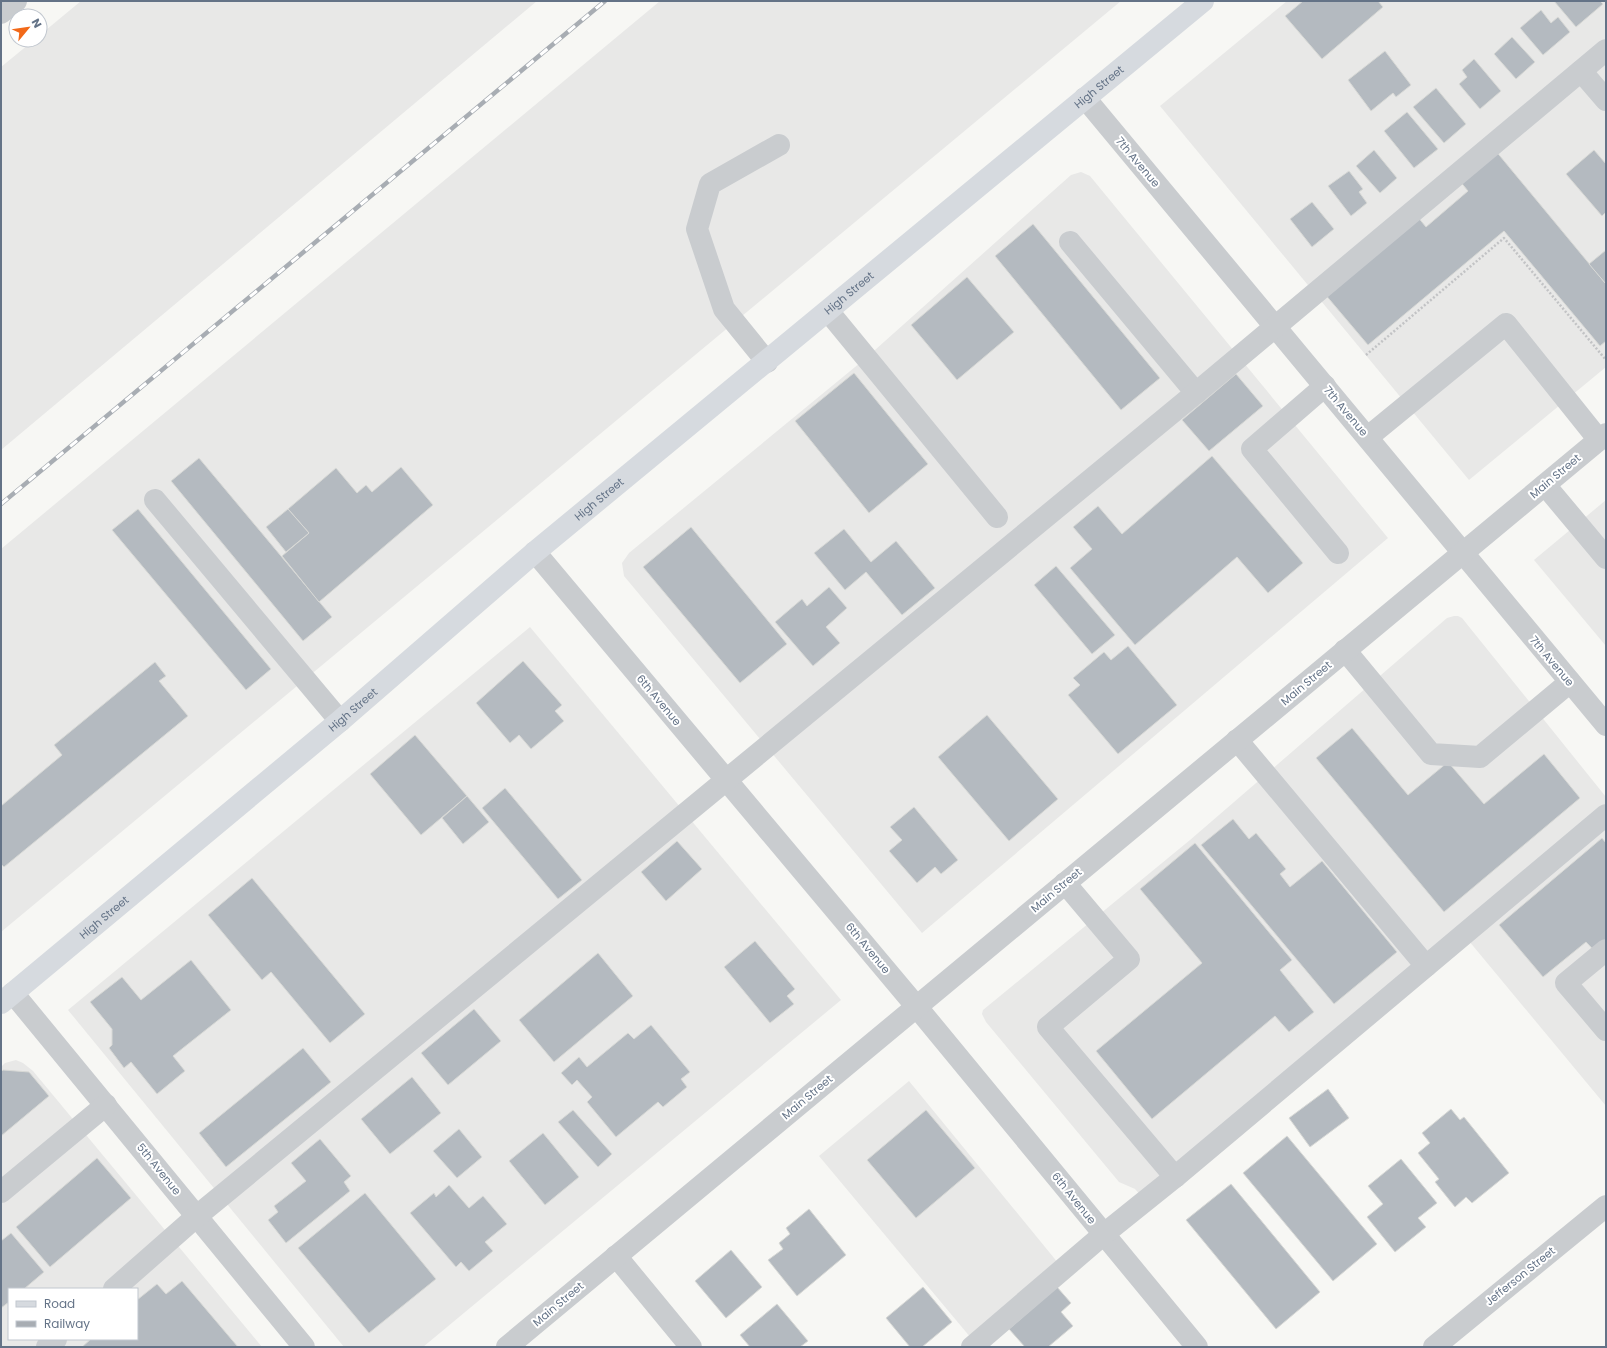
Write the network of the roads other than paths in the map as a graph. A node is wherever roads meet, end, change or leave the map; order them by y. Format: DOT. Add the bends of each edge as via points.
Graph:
graph roads {
  1 [pos="16,1"];
  2 [pos="1203,1"];
  3 [pos="1,13"];
  4 [pos="1606,50"];
  5 [pos="1581,71"];
  6 [pos="1085,98"];
  7 [pos="1606,100"];
  8 [pos="779,145"];
  9 [pos="1070,242"];
  10 [pos="828,311"];
  11 [pos="1276,327"];
  12 [pos="767,362"];
  13 [pos="1325,386"];
  14 [pos="1196,393"];
  15 [pos="1368,437"];
  16 [pos="1602,437"];
  17 [pos="1545,485"];
  18 [pos="155,500"];
  19 [pos="997,517"];
  20 [pos="535,552"];
  21 [pos="1463,553"];
  22 [pos="1338,554"];
  23 [pos="1606,558"];
  24 [pos="1345,650"];
  25 [pos="1570,682"];
  26 [pos="340,721"];
  27 [pos="1606,725"];
  28 [pos="1237,740"];
  29 [pos="727,781"];
  30 [pos="1606,815"];
  31 [pos="1065,883"];
  32 [pos="1606,950"];
  33 [pos="1426,966"];
  34 [pos="7,998"];
  35 [pos="916,1006"];
  36 [pos="1606,1030"];
  37 [pos="106,1104"];
  38 [pos="1175,1177"];
  39 [pos="1,1192"];
  40 [pos="1606,1206"];
  41 [pos="197,1216"];
  42 [pos="1104,1234"];
  43 [pos="616,1256"];
  44 [pos="115,1288"];
  45 [pos="55,1340"];
  46 [pos="47,1347"];
  47 [pos="304,1347"];
  48 [pos="506,1347"];
  49 [pos="691,1347"];
  50 [pos="972,1347"];
  51 [pos="1197,1347"];
  52 [pos="1434,1347"];
  1 -- 3 [label="street"];
  2 -- 6 [label="main road, High Street"];
  4 -- 5 [label="street"];
  5 -- 7 [label="street"];
  5 -- 11 [label="street"];
  6 -- 10 [label="main road, High Street"];
  6 -- 11 [label="street, 7th Avenue"];
  8 -- 12 [label="street" via="710,184 696,229 724,309"];
  9 -- 14 [label="street"];
  10 -- 12 [label="main road, High Street"];
  10 -- 19 [label="street"];
  11 -- 13 [label="street, 7th Avenue"];
  11 -- 14 [label="street"];
  12 -- 20 [label="main road, High Street"];
  13 -- 15 [label="street, 7th Avenue"];
  13 -- 22 [label="street" via="1252,449"];
  14 -- 29 [label="street"];
  15 -- 16 [label="street" via="1506,324"];
  15 -- 21 [label="street, 7th Avenue"];
  16 -- 17 [label="street, Main Street"];
  17 -- 21 [label="street, Main Street"];
  17 -- 23 [label="street"];
  18 -- 26 [label="street"];
  20 -- 26 [label="main road, High Street"];
  20 -- 29 [label="street, 6th Avenue"];
  21 -- 24 [label="street, Main Street"];
  21 -- 25 [label="street, 7th Avenue"];
  24 -- 25 [label="street" via="1431,754 1480,757"];
  24 -- 28 [label="street, Main Street"];
  25 -- 27 [label="street, 7th Avenue"];
  26 -- 34 [label="main road, High Street"];
  28 -- 31 [label="street, Main Street"];
  28 -- 33 [label="street"];
  29 -- 35 [label="street, 6th Avenue"];
  29 -- 41 [label="street"];
  30 -- 33 [label="street"];
  31 -- 35 [label="street, Main Street"];
  31 -- 38 [label="street" via="1129,958 1048,1027"];
  32 -- 36 [label="street" via="1566,983"];
  33 -- 38 [label="street"];
  34 -- 37 [label="street, 5th Avenue"];
  35 -- 42 [label="street, 6th Avenue"];
  35 -- 43 [label="street, Main Street"];
  37 -- 39 [label="street"];
  37 -- 41 [label="street, 5th Avenue"];
  38 -- 42 [label="street"];
  40 -- 52 [label="street, Jefferson Street"];
  41 -- 44 [label="street"];
  41 -- 47 [label="street, 5th Avenue"];
  42 -- 50 [label="street"];
  42 -- 51 [label="street, 6th Avenue"];
  43 -- 48 [label="street, Main Street"];
  43 -- 49 [label="street"];
  45 -- 46 [label="street"];
}
